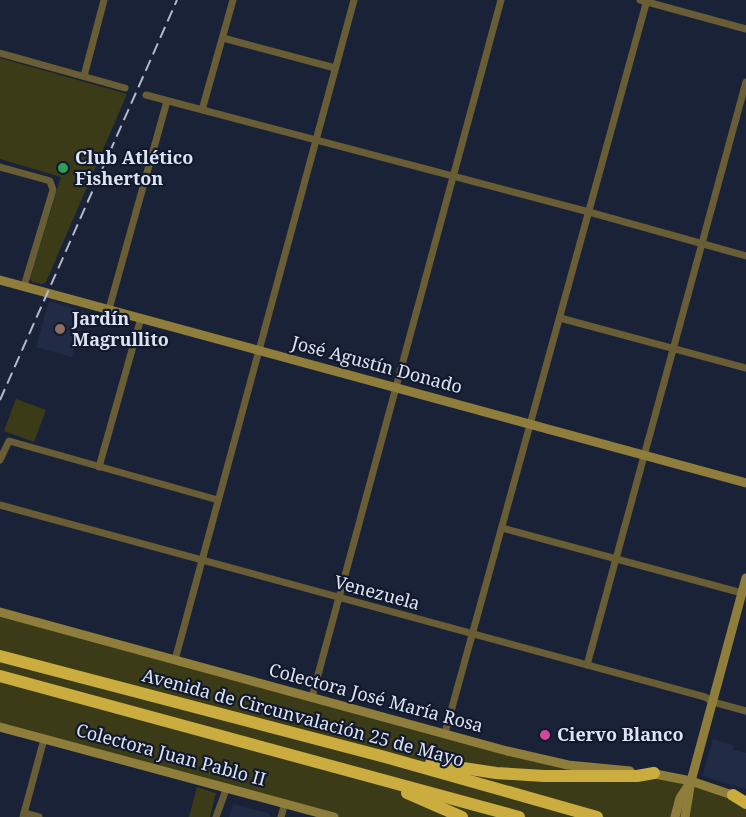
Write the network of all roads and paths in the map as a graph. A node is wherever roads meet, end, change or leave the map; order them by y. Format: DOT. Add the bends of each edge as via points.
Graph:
graph roads {
  1 [pos="104,0"];
  2 [pos="233,0"];
  3 [pos="353,0"];
  4 [pos="501,0"];
  5 [pos="645,1"];
  6 [pos="746,29"];
  7 [pos="222,38"];
  8 [pos="0,53"];
  9 [pos="335,68"];
  10 [pos="84,76"];
  11 [pos="746,82"];
  12 [pos="125,88"];
  13 [pos="146,94"];
  14 [pos="166,101"];
  15 [pos="743,107"];
  16 [pos="202,110"];
  17 [pos="316,140"];
  18 [pos="0,166"];
  19 [pos="453,176"];
  20 [pos="589,212"];
  21 [pos="702,243"];
  22 [pos="746,256"];
  23 [pos="0,280"];
  24 [pos="24,286"];
  25 [pos="109,309"];
  26 [pos="141,318"];
  27 [pos="560,318"];
  28 [pos="673,348"];
  29 [pos="259,350"];
  30 [pos="746,368"];
  31 [pos="396,388"];
  32 [pos="531,424"];
  33 [pos="645,455"];
  34 [pos="0,460"];
  35 [pos="99,467"];
  36 [pos="746,483"];
  37 [pos="218,500"];
  38 [pos="0,505"];
  39 [pos="502,528"];
  40 [pos="615,559"];
  41 [pos="202,560"];
  42 [pos="746,578"];
  43 [pos="742,593"];
  44 [pos="339,598"];
  45 [pos="0,612"];
  46 [pos="473,634"];
  47 [pos="0,656"];
  48 [pos="175,660"];
  49 [pos="586,665"];
  50 [pos="0,676"];
  51 [pos="312,697"];
  52 [pos="713,702"];
  53 [pos="746,711"];
  54 [pos="0,727"];
  55 [pos="445,733"];
  56 [pos="44,739"];
  57 [pos="385,757"];
  58 [pos="341,768"];
  59 [pos="654,773"];
  60 [pos="691,781"];
  61 [pos="227,787"];
  62 [pos="733,795"];
  63 [pos="746,801"];
  64 [pos="285,803"];
  65 [pos="23,815"];
  66 [pos="39,817"];
  67 [pos="216,817"];
  68 [pos="281,817"];
  69 [pos="334,817"];
  70 [pos="462,817"];
  71 [pos="519,817"];
  72 [pos="597,817"];
  73 [pos="675,817"];
  74 [pos="685,817"];
  1 -- 10 [label="street"];
  2 -- 7 [label="street"];
  3 -- 9 [label="street"];
  4 -- 19 [label="street"];
  5 -- 6 [label="street"];
  5 -- 20 [label="street"];
  7 -- 9 [label="street"];
  7 -- 16 [label="street"];
  8 -- 10 [label="street"];
  9 -- 17 [label="street"];
  10 -- 12 [label="street"];
  11 -- 15 [label="street"];
  13 -- 14 [label="street"];
  14 -- 16 [label="street"];
  14 -- 25 [label="street"];
  15 -- 21 [label="street"];
  16 -- 17 [label="street"];
  17 -- 19 [label="street"];
  17 -- 29 [label="street"];
  18 -- 24 [label="street" via="50,181 53,190"];
  19 -- 20 [label="street"];
  19 -- 31 [label="street"];
  20 -- 21 [label="street"];
  20 -- 27 [label="street"];
  21 -- 22 [label="street"];
  21 -- 28 [label="street"];
  23 -- 24 [label="main road, José Agustín Donado"];
  24 -- 25 [label="main road, José Agustín Donado"];
  25 -- 26 [label="main road, José Agustín Donado"];
  26 -- 29 [label="main road, José Agustín Donado"];
  26 -- 35 [label="street"];
  27 -- 28 [label="street"];
  27 -- 32 [label="street"];
  28 -- 30 [label="street"];
  28 -- 33 [label="street"];
  29 -- 31 [label="main road, José Agustín Donado"];
  29 -- 37 [label="street"];
  31 -- 32 [label="main road, José Agustín Donado"];
  31 -- 44 [label="street"];
  32 -- 33 [label="main road, José Agustín Donado"];
  32 -- 39 [label="street"];
  33 -- 36 [label="main road, José Agustín Donado"];
  33 -- 40 [label="street"];
  34 -- 35 [label="street" via="9,441"];
  35 -- 37 [label="street"];
  37 -- 41 [label="street"];
  38 -- 41 [label="street, Venezuela"];
  39 -- 40 [label="street"];
  39 -- 46 [label="street"];
  40 -- 43 [label="street"];
  40 -- 49 [label="street"];
  41 -- 44 [label="street, Venezuela"];
  41 -- 48 [label="street"];
  42 -- 43 [label="main road"];
  43 -- 52 [label="main road"];
  44 -- 46 [label="street, Venezuela"];
  44 -- 51 [label="street"];
  45 -- 48 [label="main road, Colectora José María Rosa"];
  46 -- 49 [label="street, Venezuela"];
  46 -- 55 [label="street"];
  47 -- 57 [label="highway, Avenida de Circunvalación 25 de Mayo"];
  48 -- 51 [label="main road, Colectora José María Rosa"];
  49 -- 52 [label="street, Venezuela"];
  50 -- 58 [label="highway"];
  51 -- 55 [label="main road, Colectora José María Rosa"];
  52 -- 53 [label="street, Venezuela"];
  52 -- 60 [label="main road"];
  54 -- 56 [label="main road, Colectora Juan Pablo II"];
  55 -- 59 [label="main road, Colectora José María Rosa" via="552,762"];
  56 -- 61 [label="main road, Colectora Juan Pablo II"];
  56 -- 65 [label="street"];
  57 -- 59 [label="highway" via="544,776"];
  57 -- 72 [label="highway, Avenida de Circunvalación 25 de Mayo"];
  58 -- 70 [label="highway"];
  58 -- 71 [label="highway"];
  59 -- 60 [label="main road, Colectora José María Rosa"];
  60 -- 62 [label="main road, Colectora José María Rosa"];
  60 -- 73 [label="main road" via="680,798"];
  60 -- 74 [label="main road"];
  61 -- 64 [label="main road, Colectora Juan Pablo II"];
  61 -- 67 [label="street"];
  62 -- 63 [label="highway"];
  64 -- 68 [label="street"];
  64 -- 69 [label="main road, Colectora Juan Pablo II"];
  65 -- 66 [label="street"];
}
